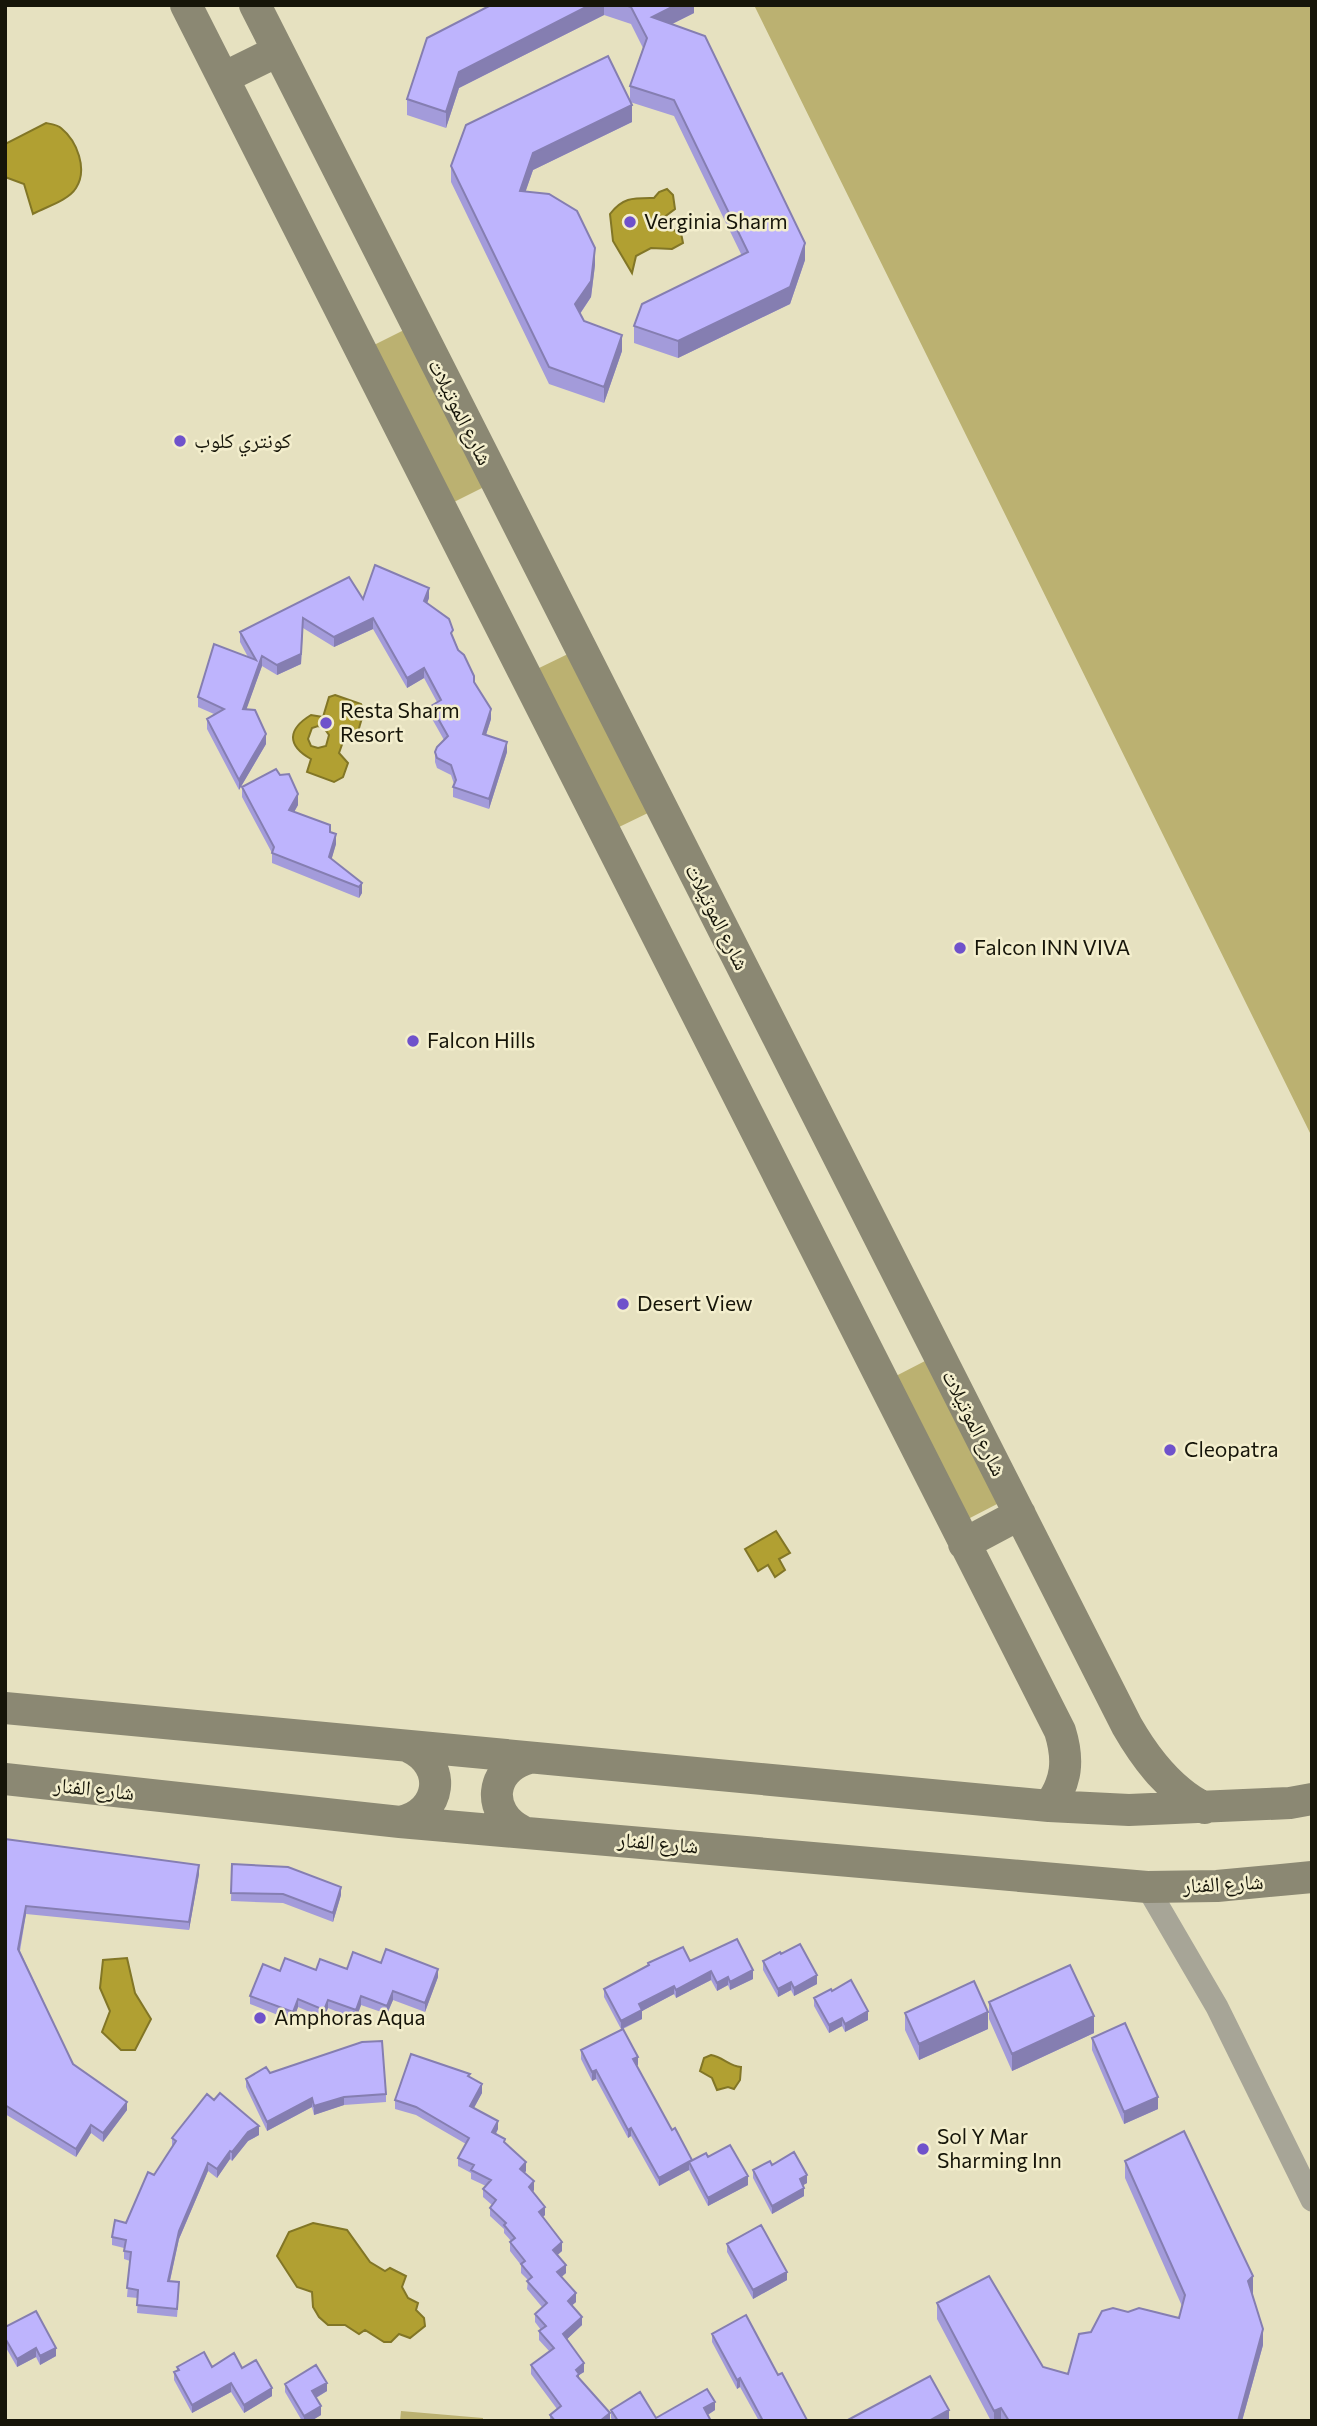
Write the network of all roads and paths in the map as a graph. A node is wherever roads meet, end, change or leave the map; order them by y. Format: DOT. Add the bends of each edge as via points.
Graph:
graph roads {
  1 [pos="186,5"];
  2 [pos="255,5"];
  3 [pos="278,51"];
  4 [pos="223,78"];
  5 [pos="1020,1514"];
  6 [pos="964,1544"];
  7 [pos="5,1708"];
  8 [pos="409,1747"];
  9 [pos="529,1758"];
  10 [pos="5,1779"];
  11 [pos="1312,1799"];
  12 [pos="1049,1806"];
  13 [pos="1205,1808"];
  14 [pos="400,1822"];
  15 [pos="523,1831"];
  16 [pos="1312,1877"];
  17 [pos="1147,1887"];
  18 [pos="1312,2200"];
  1 -- 4 [label="street"];
  2 -- 3 [label="street, شارع الموتيلات"];
  3 -- 4 [label="street"];
  3 -- 5 [label="street, شارع الموتيلات"];
  4 -- 6 [label="street"];
  5 -- 6 [label="street"];
  5 -- 13 [label="street, شارع الموتيلات" via="1140,1748 1174,1787"];
  6 -- 12 [label="street" via="1064,1745 1065,1775"];
  7 -- 8 [label="street"];
  8 -- 9 [label="street"];
  8 -- 14 [label="street" via="426,1759 435,1788 427,1808"];
  9 -- 12 [label="street"];
  9 -- 15 [label="street" via="504,1773 497,1792 500,1812"];
  10 -- 14 [label="street, شارع الفنار"];
  11 -- 13 [label="street"];
  12 -- 13 [label="street"];
  14 -- 15 [label="street, شارع الفنار"];
  15 -- 17 [label="street, شارع الفنار"];
  16 -- 17 [label="street, شارع الفنار"];
  17 -- 18 [label="street" via="1217,2007"];
}
